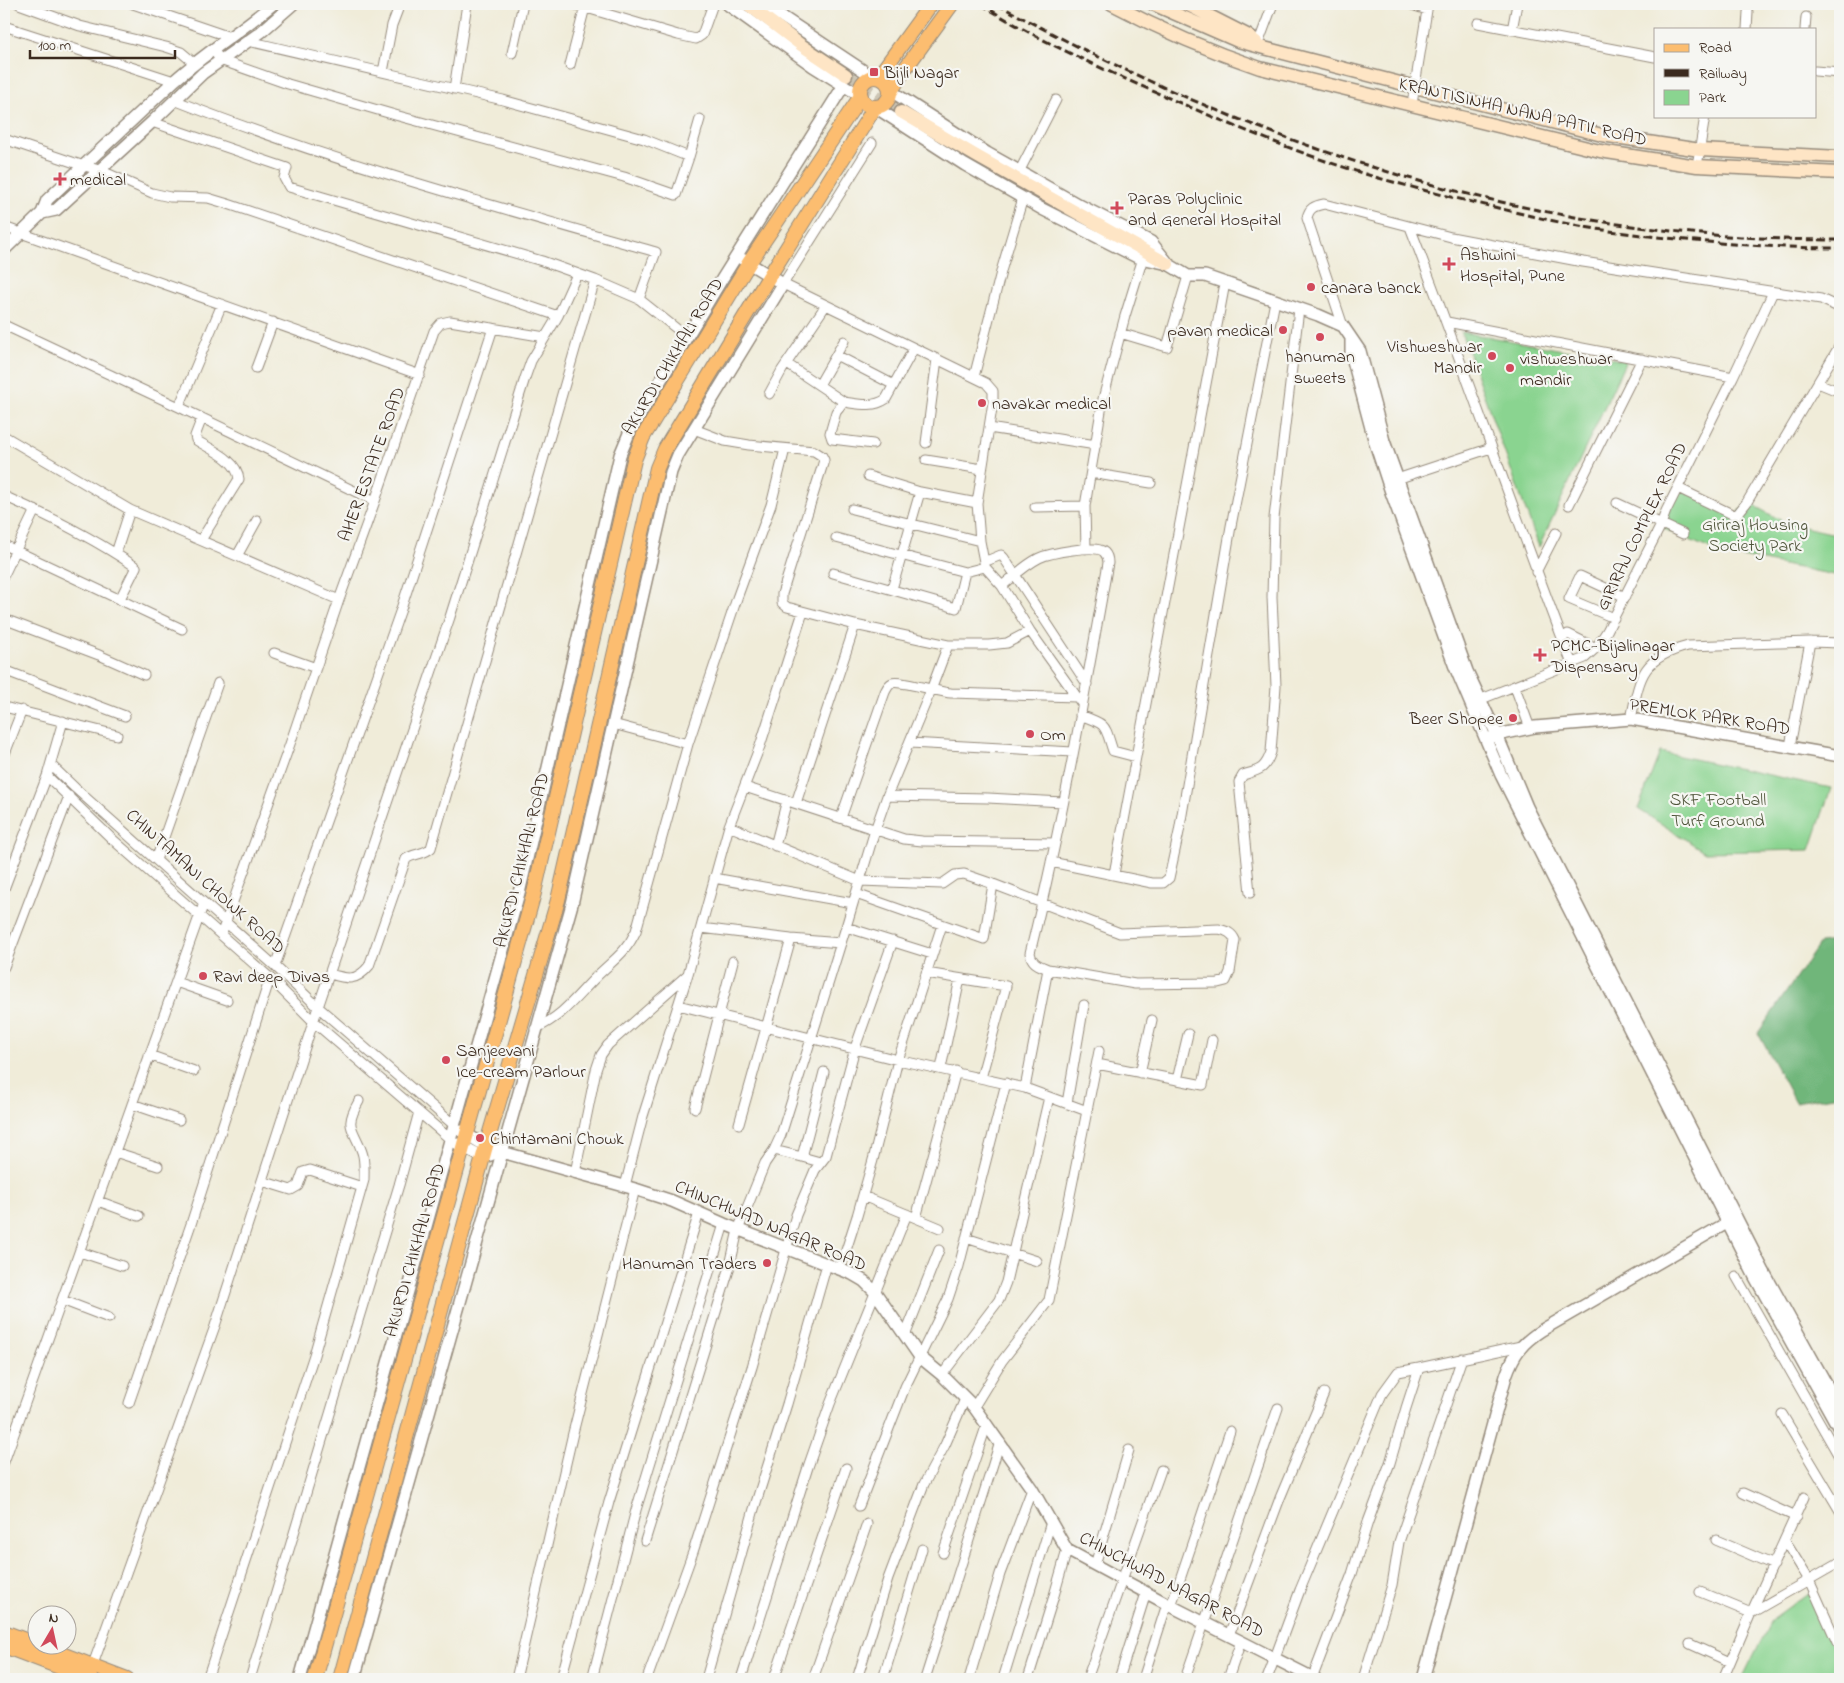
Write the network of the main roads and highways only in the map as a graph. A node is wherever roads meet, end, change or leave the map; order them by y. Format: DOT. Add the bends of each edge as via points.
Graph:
graph roads {
  1 [pos="747,4"];
  2 [pos="931,4"];
  3 [pos="952,4"];
  4 [pos="1112,4"];
  5 [pos="1153,4"];
  6 [pos="1186,4"];
  7 [pos="1238,41"];
  8 [pos="1260,46"];
  9 [pos="1234,59"];
  10 [pos="875,77"];
  11 [pos="845,80"];
  12 [pos="891,91"];
  13 [pos="861,96"];
  14 [pos="875,107"];
  15 [pos="901,112"];
  16 [pos="1840,157"];
  17 [pos="1840,173"];
  18 [pos="1168,264"];
  19 [pos="4,1632"];
  20 [pos="4,1646"];
  21 [pos="90,1675"];
  22 [pos="128,1679"];
  23 [pos="315,1679"];
  24 [pos="340,1679"];
  1 -- 11 [label="main road"];
  2 -- 10 [label="main road"];
  3 -- 12 [label="main road"];
  4 -- 9 [label="main road, KRANTISINHA NANA PATIL ROAD"];
  5 -- 7 [label="main road, KRANTISINHA NANA PATIL ROAD"];
  6 -- 8 [label="main road" via="1247,35"];
  7 -- 8 [label="main road, KRANTISINHA NANA PATIL ROAD"];
  7 -- 9 [label="main road"];
  8 -- 16 [label="main road, KRANTISINHA NANA PATIL ROAD" via="1602,135 1700,150"];
  9 -- 17 [label="main road, KRANTISINHA NANA PATIL ROAD" via="1600,151 1697,166"];
  10 -- 12 [label="main road" via="886,82"];
  10 -- 13 [label="main road" via="861,86"];
  12 -- 14 [label="main road" via="885,104"];
  13 -- 14 [label="main road" via="866,104"];
  13 -- 23 [label="main road, AKURDI CHIKHALI ROAD" via="749,263 643,437 634,460 534,893"];
  14 -- 24 [label="main road" via="770,275 665,449 657,468 558,900 484,1152"];
  15 -- 18 [label="main road"];
  19 -- 21 [label="main road"];
  20 -- 21 [label="main road"];
  21 -- 22 [label="main road"];
}
